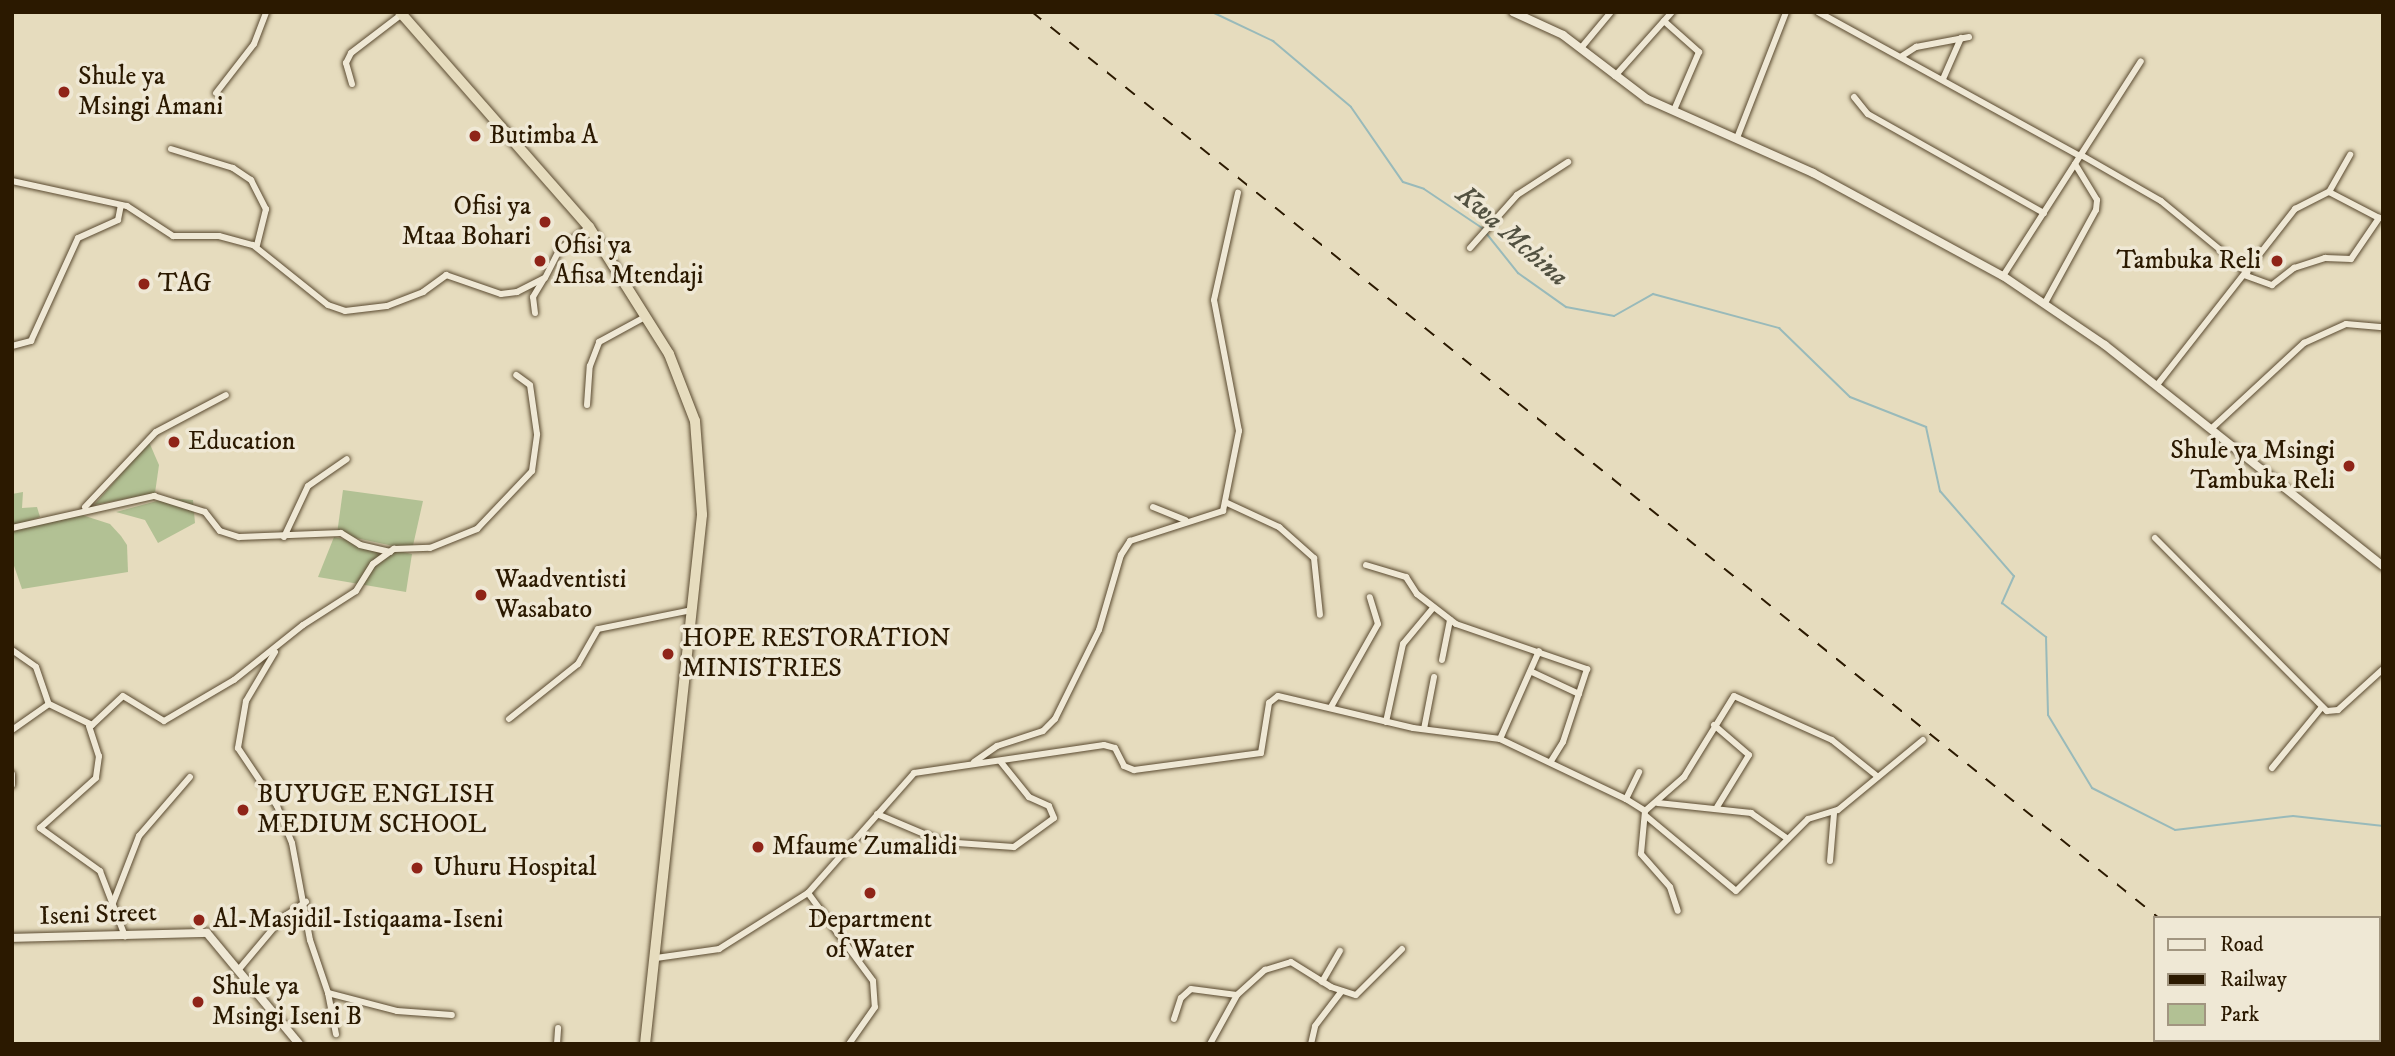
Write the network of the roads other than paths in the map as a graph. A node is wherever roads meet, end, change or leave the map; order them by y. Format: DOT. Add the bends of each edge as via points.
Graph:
graph roads {
  1 [pos="266,12"];
  2 [pos="1513,12"];
  3 [pos="1611,12"];
  4 [pos="1672,12"];
  5 [pos="1786,12"];
  6 [pos="1818,12"];
  7 [pos="401,13"];
  8 [pos="1664,21"];
  9 [pos="1581,48"];
  10 [pos="1902,56"];
  11 [pos="2141,61"];
  12 [pos="1615,76"];
  13 [pos="1943,79"];
  14 [pos="352,84"];
  15 [pos="216,93"];
  16 [pos="1854,97"];
  17 [pos="1674,110"];
  18 [pos="1737,138"];
  19 [pos="171,149"];
  20 [pos="2350,155"];
  21 [pos="2081,156"];
  22 [pos="1568,162"];
  23 [pos="2075,164"];
  24 [pos="12,181"];
  25 [pos="2329,192"];
  26 [pos="1238,193"];
  27 [pos="121,205"];
  28 [pos="2044,213"];
  29 [pos="589,227"];
  30 [pos="257,246"];
  31 [pos="1470,248"];
  32 [pos="2245,274"];
  33 [pos="2003,276"];
  34 [pos="545,278"];
  35 [pos="2045,303"];
  36 [pos="535,313"];
  37 [pos="647,316"];
  38 [pos="2383,327"];
  39 [pos="12,346"];
  40 [pos="516,375"];
  41 [pos="2157,385"];
  42 [pos="226,395"];
  43 [pos="587,405"];
  44 [pos="2211,429"];
  45 [pos="347,460"];
  46 [pos="1226,502"];
  47 [pos="1153,507"];
  48 [pos="84,509"];
  49 [pos="1185,520"];
  50 [pos="12,528"];
  51 [pos="284,537"];
  52 [pos="2155,538"];
  53 [pos="390,552"];
  54 [pos="1366,565"];
  55 [pos="2383,566"];
  56 [pos="1370,597"];
  57 [pos="1433,608"];
  58 [pos="692,610"];
  59 [pos="1320,615"];
  60 [pos="1450,620"];
  61 [pos="278,648"];
  62 [pos="12,650"];
  63 [pos="1539,651"];
  64 [pos="1442,660"];
  65 [pos="2383,669"];
  66 [pos="1532,672"];
  67 [pos="1434,677"];
  68 [pos="1579,694"];
  69 [pos="49,704"];
  70 [pos="1331,707"];
  71 [pos="2322,707"];
  72 [pos="509,719"];
  73 [pos="1386,722"];
  74 [pos="1714,725"];
  75 [pos="89,726"];
  76 [pos="1424,729"];
  77 [pos="12,730"];
  78 [pos="1500,740"];
  79 [pos="1923,740"];
  80 [pos="999,761"];
  81 [pos="1551,761"];
  82 [pos="972,763"];
  83 [pos="2272,768"];
  84 [pos="1639,772"];
  85 [pos="12,774"];
  86 [pos="1877,776"];
  87 [pos="190,777"];
  88 [pos="12,785"];
  89 [pos="1626,799"];
  90 [pos="1658,803"];
  91 [pos="1717,807"];
  92 [pos="1646,813"];
  93 [pos="1834,813"];
  94 [pos="877,814"];
  95 [pos="1788,839"];
  96 [pos="1830,861"];
  97 [pos="808,893"];
  98 [pos="306,902"];
  99 [pos="113,903"];
  100 [pos="1678,911"];
  101 [pos="125,936"];
  102 [pos="12,938"];
  103 [pos="1402,949"];
  104 [pos="1340,951"];
  105 [pos="656,958"];
  106 [pos="240,968"];
  107 [pos="1322,982"];
  108 [pos="1331,987"];
  109 [pos="1341,992"];
  110 [pos="328,993"];
  111 [pos="1237,995"];
  112 [pos="1334,998"];
  113 [pos="452,1015"];
  114 [pos="1174,1019"];
  115 [pos="558,1028"];
  116 [pos="336,1034"];
  117 [pos="299,1044"];
  118 [pos="557,1044"];
  119 [pos="645,1044"];
  120 [pos="849,1044"];
  121 [pos="1210,1044"];
  122 [pos="1311,1044"];
  1 -- 15 [label="street" via="254,44"];
  2 -- 9 [label="street"];
  3 -- 9 [label="street"];
  4 -- 8 [label="street"];
  5 -- 18 [label="street"];
  6 -- 10 [label="street"];
  7 -- 14 [label="street" via="351,52 346,63"];
  7 -- 29 [label="highway"];
  8 -- 12 [label="street"];
  8 -- 17 [label="street" via="1699,52"];
  9 -- 12 [label="street"];
  10 -- 13 [label="street"];
  10 -- 13 [label="street" via="1916,47 1965,38"];
  11 -- 21 [label="street"];
  12 -- 17 [label="street"];
  13 -- 21 [label="street"];
  16 -- 28 [label="street" via="1868,114"];
  17 -- 18 [label="street"];
  18 -- 33 [label="street"];
  19 -- 30 [label="street" via="233,167 251,180 266,209"];
  20 -- 25 [label="street"];
  21 -- 23 [label="street"];
  21 -- 32 [label="street" via="2161,201"];
  22 -- 31 [label="street" via="1517,195"];
  23 -- 28 [label="street"];
  23 -- 35 [label="street" via="2097,200 2096,210"];
  24 -- 27 [label="street"];
  25 -- 32 [label="street" via="2295,209"];
  25 -- 32 [label="street" via="2379,218 2351,259 2325,258 2294,268 2272,285"];
  26 -- 46 [label="street" via="1214,300 1239,430"];
  27 -- 30 [label="street" via="173,236 219,236"];
  27 -- 39 [label="street" via="118,219 78,238 31,341"];
  28 -- 33 [label="street"];
  29 -- 34 [label="street" via="559,250"];
  29 -- 37 [label="highway"];
  30 -- 34 [label="street" via="328,304 345,311 387,306 426,291 446,275 506,294"];
  32 -- 41 [label="street"];
  33 -- 35 [label="street"];
  34 -- 36 [label="street" via="533,297"];
  35 -- 41 [label="street"];
  37 -- 43 [label="street" via="602,337 590,366"];
  37 -- 58 [label="highway" via="681,379 702,463"];
  38 -- 44 [label="street" via="2346,324 2304,343"];
  40 -- 53 [label="street" via="530,385 537,435 528,477 477,529 430,548"];
  41 -- 44 [label="street"];
  42 -- 48 [label="street" via="156,432"];
  44 -- 55 [label="street"];
  45 -- 51 [label="street" via="308,486"];
  46 -- 49 [label="street" via="1220,513"];
  46 -- 59 [label="street" via="1279,527 1314,558"];
  47 -- 49 [label="street"];
  48 -- 50 [label="street"];
  48 -- 51 [label="street" via="154,496 209,514 226,534"];
  49 -- 82 [label="street" via="1135,538 1122,551 1099,630 1050,725 997,746"];
  51 -- 53 [label="street" via="341,533 360,545"];
  52 -- 71 [label="street"];
  53 -- 61 [label="street" via="373,564 356,591"];
  54 -- 57 [label="street" via="1406,577"];
  56 -- 70 [label="street" via="1378,624"];
  57 -- 60 [label="street"];
  57 -- 73 [label="street" via="1403,644"];
  58 -- 72 [label="street" via="598,629 578,664"];
  58 -- 105 [label="highway" via="667,806"];
  60 -- 63 [label="street"];
  60 -- 64 [label="street"];
  61 -- 75 [label="street" via="164,721 123,696"];
  61 -- 98 [label="street" via="246,701 238,748 276,806 299,861"];
  62 -- 69 [label="street" via="36,667"];
  63 -- 66 [label="street"];
  63 -- 68 [label="street" via="1587,669"];
  65 -- 71 [label="street" via="2338,710"];
  66 -- 68 [label="street"];
  66 -- 78 [label="street"];
  67 -- 76 [label="street"];
  68 -- 81 [label="street"];
  69 -- 75 [label="street"];
  69 -- 77 [label="street"];
  70 -- 73 [label="street"];
  70 -- 80 [label="street" via="1295,697 1272,698 1261,753 1137,770 1124,767 1108,744"];
  71 -- 83 [label="street"];
  73 -- 76 [label="street"];
  74 -- 86 [label="street" via="1728,699 1738,696 1832,740"];
  74 -- 90 [label="street" via="1689,771"];
  74 -- 91 [label="street" via="1749,755"];
  75 -- 99 [label="street" via="99,756 96,778 40,828 100,872"];
  76 -- 78 [label="street"];
  78 -- 81 [label="street"];
  79 -- 86 [label="street"];
  80 -- 82 [label="street"];
  80 -- 94 [label="street" via="1029,797 1049,806 1054,818 1014,848 943,842"];
  81 -- 89 [label="street"];
  82 -- 94 [label="street" via="914,773"];
  84 -- 89 [label="street"];
  85 -- 88 [label="street"];
  86 -- 93 [label="street"];
  87 -- 99 [label="street" via="139,836"];
  89 -- 92 [label="street"];
  90 -- 91 [label="street"];
  90 -- 92 [label="street"];
  91 -- 95 [label="street" via="1751,813"];
  92 -- 95 [label="street" via="1698,855 1732,891 1742,888"];
  92 -- 100 [label="street" via="1641,854 1670,887"];
  93 -- 95 [label="street" via="1808,819"];
  93 -- 96 [label="street"];
  94 -- 97 [label="street"];
  97 -- 105 [label="street" via="719,949"];
  97 -- 120 [label="street" via="873,981 875,1007"];
  98 -- 106 [label="street" via="282,918"];
  98 -- 110 [label="street" via="310,940"];
  99 -- 101 [label="street"];
  101 -- 102 [label="street, Iseni Street"];
  101 -- 106 [label="street, Iseni Street" via="207,933"];
  103 -- 109 [label="street" via="1360,994"];
  104 -- 107 [label="street"];
  105 -- 119 [label="highway"];
  106 -- 117 [label="street, Iseni Street"];
  107 -- 108 [label="street"];
  107 -- 111 [label="street" via="1285,961 1259,974"];
  108 -- 109 [label="street"];
  108 -- 112 [label="street"];
  109 -- 112 [label="street"];
  110 -- 113 [label="street" via="397,1011"];
  110 -- 116 [label="street"];
  111 -- 114 [label="street" via="1191,989 1181,998"];
  111 -- 121 [label="street"];
  112 -- 122 [label="street" via="1315,1026"];
  115 -- 118 [label="street"];
}
